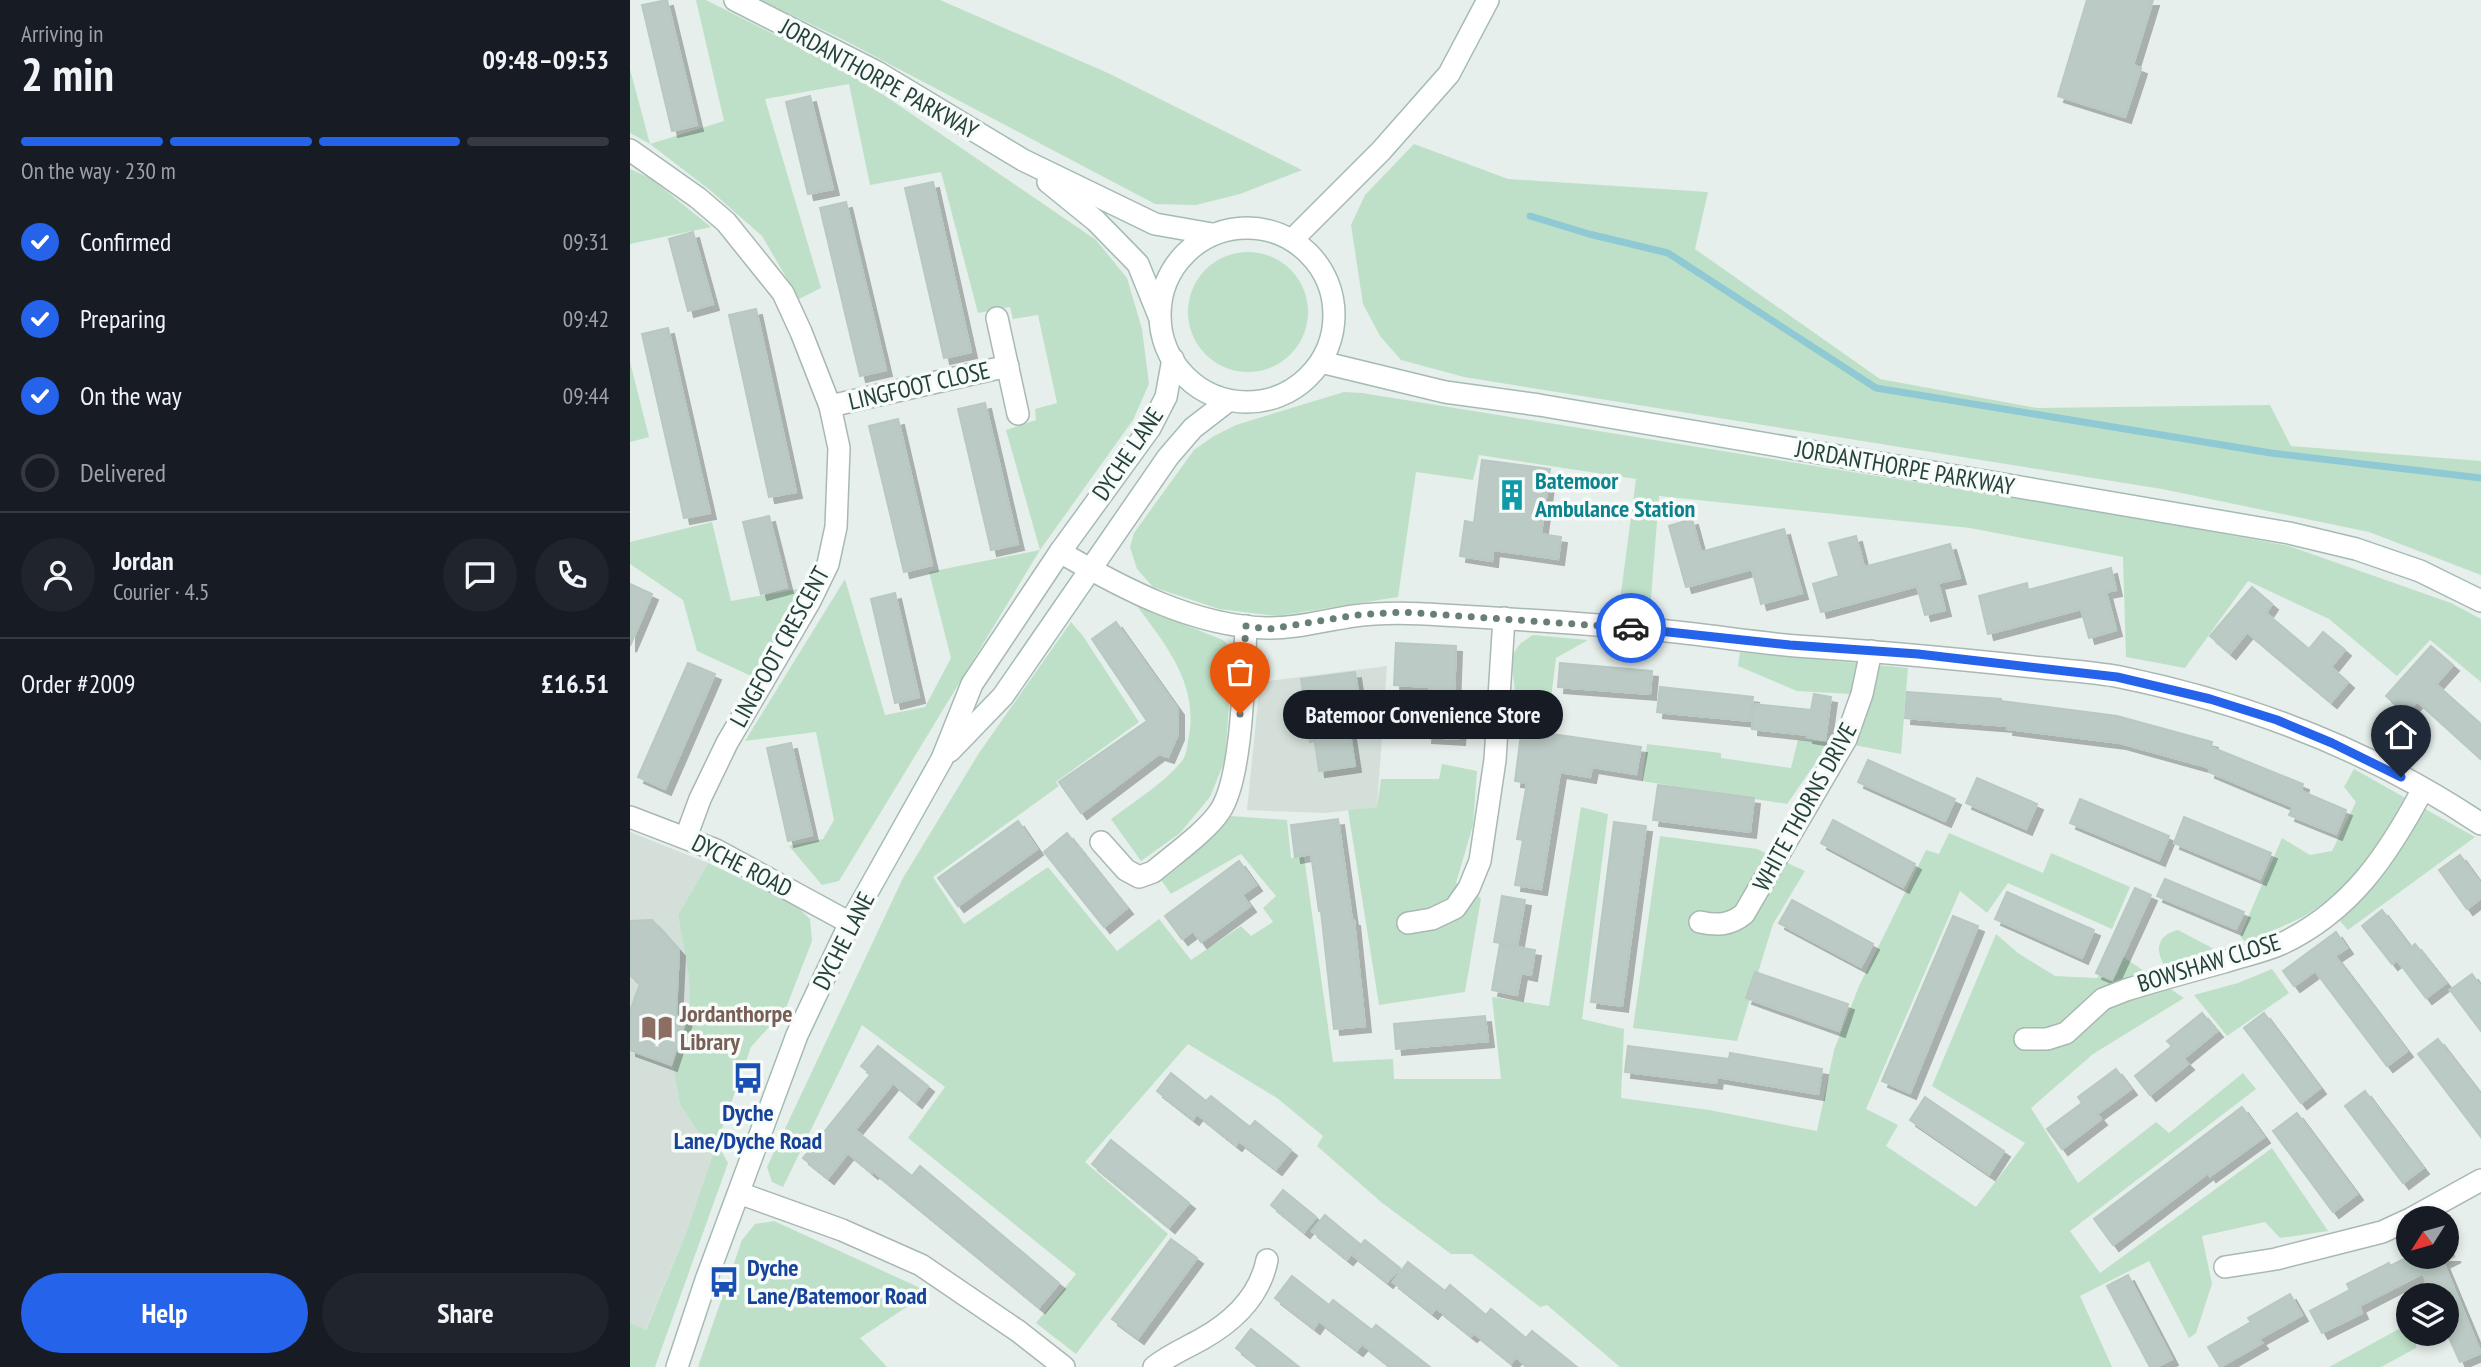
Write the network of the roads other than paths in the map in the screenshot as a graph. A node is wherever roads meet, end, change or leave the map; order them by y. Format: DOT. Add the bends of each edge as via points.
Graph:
graph roads {
  1 [pos="735,0"];
  2 [pos="1488,0"];
  3 [pos="630,150"];
  4 [pos="1023,160"];
  5 [pos="1212,234"];
  6 [pos="1293,239"];
  7 [pos="1159,317"];
  8 [pos="997,318"];
  9 [pos="1173,359"];
  10 [pos="1321,362"];
  11 [pos="1008,366"];
  12 [pos="1228,401"];
  13 [pos="830,406"];
  14 [pos="1018,414"];
  15 [pos="1060,552"];
  16 [pos="1090,569"];
  17 [pos="2481,601"];
  18 [pos="1504,618"];
  19 [pos="1246,626"];
  20 [pos="1871,651"];
  21 [pos="942,759"];
  22 [pos="2424,789"];
  23 [pos="630,817"];
  24 [pos="2481,824"];
  25 [pos="686,836"];
  26 [pos="1101,842"];
  27 [pos="1700,922"];
  28 [pos="850,923"];
  29 [pos="1408,923"];
  30 [pos="2025,1039"];
  31 [pos="2481,1180"];
  32 [pos="739,1193"];
  33 [pos="2434,1206"];
  34 [pos="2396,1226"];
  35 [pos="1267,1260"];
  36 [pos="2225,1267"];
  37 [pos="677,1367"];
  38 [pos="1065,1367"];
  39 [pos="1154,1367"];
  1 -- 4 [label="street, JORDANTHORPE PARKWAY" via="877,72"];
  2 -- 6 [label="street" via="1442,83"];
  3 -- 13 [label="street, LINGFOOT CRESCENT" via="698,198 756,257 783,293"];
  4 -- 5 [label="street, JORDANTHORPE PARKWAY" via="1155,223"];
  4 -- 7 [label="street, JORDANTHORPE PARKWAY" via="1097,221 1138,264"];
  5 -- 6 [label="street" via="1257,227"];
  5 -- 7 [label="street" via="1186,251 1164,287"];
  6 -- 10 [label="street" via="1316,260 1333,296 1334,326"];
  7 -- 9 [label="street" via="1165,347"];
  8 -- 11 [label="street, LINGFOOT CLOSE"];
  9 -- 12 [label="street" via="1181,373 1203,391"];
  9 -- 15 [label="street, DYCHE LANE" via="1166,397 1150,428"];
  10 -- 12 [label="street" via="1301,385 1274,399"];
  10 -- 17 [label="street, JORDANTHORPE PARKWAY" via="1445,392 2289,533 2420,571"];
  11 -- 13 [label="street, LINGFOOT CLOSE"];
  11 -- 14 [label="street, LINGFOOT CLOSE"];
  12 -- 16 [label="street, DYCHE LANE" via="1168,457"];
  13 -- 25 [label="street, LINGFOOT CRESCENT" via="839,447 839,483 828,564 727,743"];
  15 -- 16 [label="street"];
  15 -- 21 [label="street, DYCHE LANE" via="972,684"];
  16 -- 19 [label="street" via="1171,608"];
  16 -- 21 [label="street, DYCHE LANE" via="1003,696"];
  18 -- 19 [label="street" via="1402,612 1269,629"];
  18 -- 20 [label="street"];
  18 -- 29 [label="street" via="1495,760 1480,862 1455,908"];
  19 -- 26 [label="street" via="1234,779 1220,811 1153,872 1139,877 1126,870"];
  20 -- 22 [label="street" via="2117,677 2199,696 2277,720"];
  20 -- 27 [label="street, WHITE THORNS DRIVE" via="1846,739 1744,914 1733,922"];
  21 -- 28 [label="street, DYCHE LANE"];
  22 -- 24 [label="street"];
  22 -- 30 [label="street, BOWSHAW CLOSE" via="2359,888 2331,913 2280,945 2126,990 2103,999 2066,1033"];
  23 -- 25 [label="street, DYCHE ROAD"];
  25 -- 28 [label="street, DYCHE ROAD"];
  28 -- 32 [label="street, DYCHE LANE" via="797,1035"];
  31 -- 33 [label="street"];
  32 -- 37 [label="street, DYCHE LANE"];
  32 -- 38 [label="street" via="921,1265"];
  34 -- 36 [label="street" via="2382,1233"];
  35 -- 39 [label="street" via="1253,1298 1220,1328"];
}
